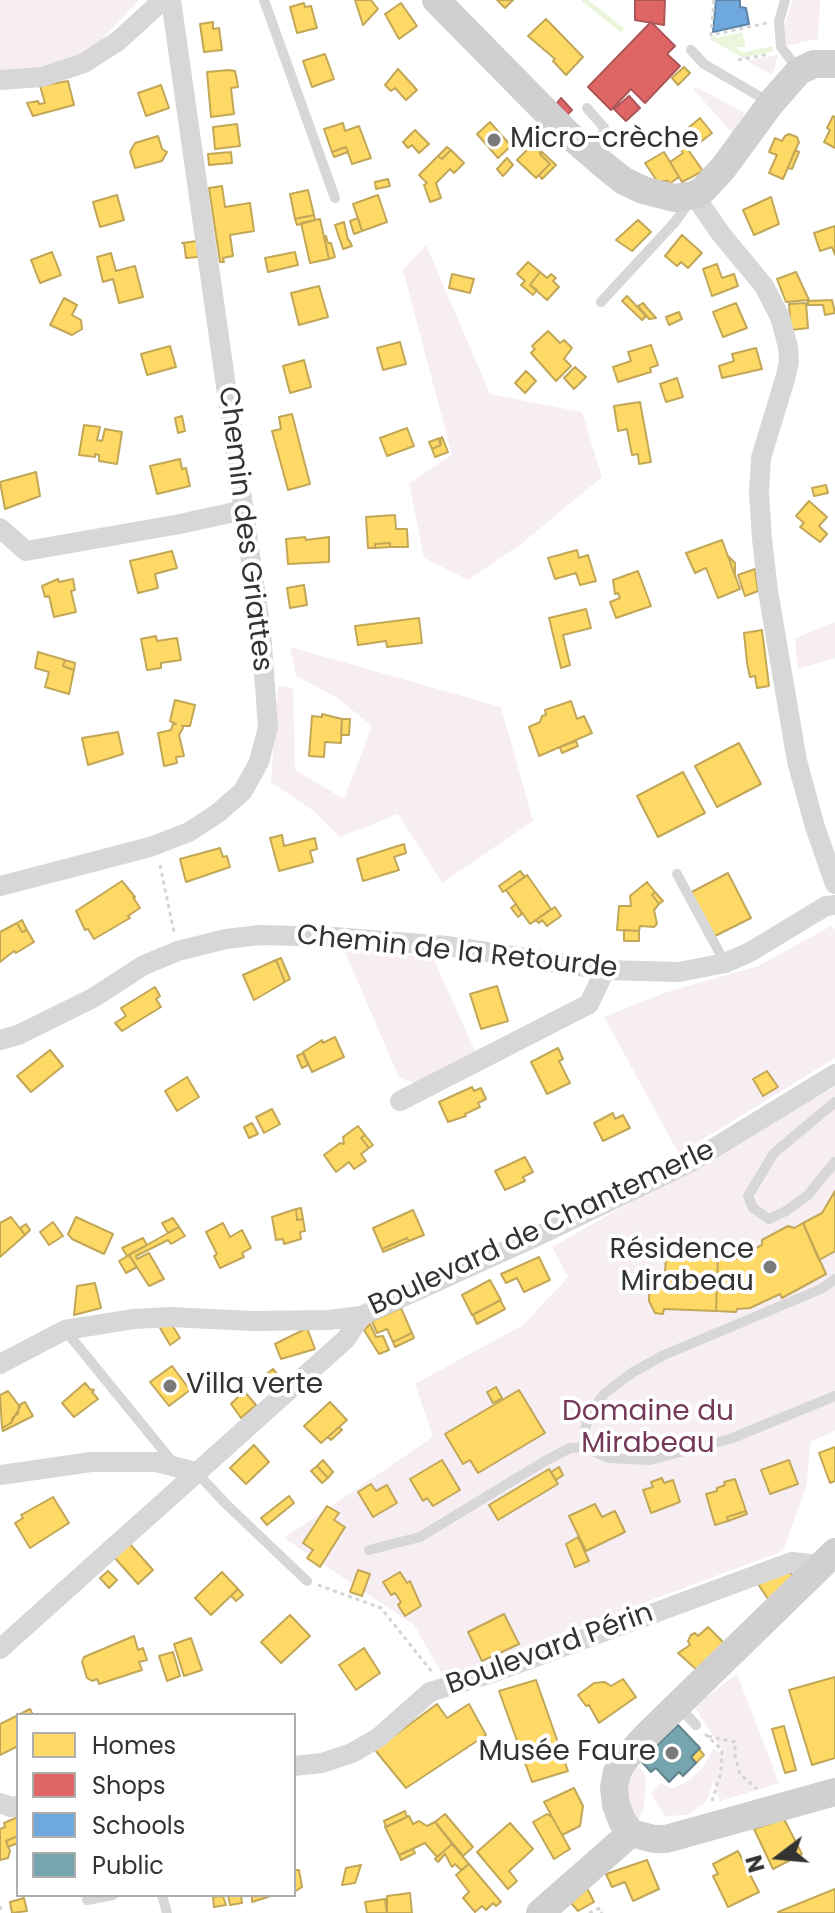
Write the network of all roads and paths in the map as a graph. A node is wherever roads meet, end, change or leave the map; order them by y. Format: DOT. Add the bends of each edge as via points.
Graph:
graph roads {
  1 [pos="163,0"];
  2 [pos="171,0"];
  3 [pos="264,0"];
  4 [pos="436,0"];
  5 [pos="714,0"];
  6 [pos="785,0"];
  7 [pos="779,21"];
  8 [pos="691,50"];
  9 [pos="738,60"];
  10 [pos="789,62"];
  11 [pos="835,64"];
  12 [pos="0,80"];
  13 [pos="771,103"];
  14 [pos="587,108"];
  15 [pos="585,149"];
  16 [pos="694,195"];
  17 [pos="335,198"];
  18 [pos="601,302"];
  19 [pos="244,510"];
  20 [pos="0,528"];
  21 [pos="156,844"];
  22 [pos="677,874"];
  23 [pos="835,884"];
  24 [pos="0,886"];
  25 [pos="828,909"];
  26 [pos="178,951"];
  27 [pos="725,963"];
  28 [pos="598,975"];
  29 [pos="0,1040"];
  30 [pos="835,1074"];
  31 [pos="400,1101"];
  32 [pos="835,1102"];
  33 [pos="835,1162"];
  34 [pos="835,1279"];
  35 [pos="361,1316"];
  36 [pos="65,1330"];
  37 [pos="0,1364"];
  38 [pos="835,1396"];
  39 [pos="584,1447"];
  40 [pos="187,1470"];
  41 [pos="0,1475"];
  42 [pos="369,1550"];
  43 [pos="828,1558"];
  44 [pos="307,1581"];
  45 [pos="0,1649"];
  46 [pos="434,1686"];
  47 [pos="686,1715"];
  48 [pos="706,1735"];
  49 [pos="296,1766"];
  50 [pos="835,1792"];
  51 [pos="760,1793"];
  52 [pos="710,1817"];
  53 [pos="631,1833"];
  54 [pos="103,1897"];
  55 [pos="87,1900"];
  56 [pos="0,1906"];
  57 [pos="2,1913"];
  58 [pos="540,1913"];
  59 [pos="589,1913"];
  60 [pos="602,1913"];
  1 -- 12 [label="street" via="84,63 42,77"];
  2 -- 19 [label="street, Chemin des Griattes"];
  3 -- 17 [label="lane"];
  4 -- 15 [label="street"];
  5 -- 7 [label="path" via="711,35"];
  6 -- 7 [label="lane"];
  7 -- 10 [label="lane" via="781,47"];
  8 -- 13 [label="lane" via="704,64"];
  9 -- 10 [label="path"];
  10 -- 11 [label="street"];
  10 -- 13 [label="street"];
  13 -- 16 [label="street" via="724,167"];
  14 -- 15 [label="lane" via="606,130"];
  15 -- 16 [label="street" via="643,190 674,198"];
  16 -- 18 [label="lane"];
  16 -- 23 [label="street" via="764,286 788,347 785,379 761,458 762,539 797,761"];
  19 -- 20 [label="street" via="26,551"];
  19 -- 21 [label="street, Chemin des Griattes" via="268,727 259,762 243,791 218,813 189,832"];
  21 -- 24 [label="street, Chemin des Griattes"];
  21 -- 26 [label="path"];
  22 -- 27 [label="lane"];
  25 -- 27 [label="street, Chemin de la Retourde"];
  26 -- 28 [label="street, Chemin de la Retourde" via="260,935 335,937 447,946"];
  26 -- 29 [label="street, Chemin de la Retourde" via="144,965 93,998"];
  27 -- 28 [label="street, Chemin de la Retourde" via="679,972"];
  28 -- 31 [label="street" via="589,1004"];
  30 -- 35 [label="street, Boulevard de Chantemerle" via="691,1162"];
  32 -- 33 [label="lane" via="774,1153 748,1196 753,1208 769,1219 786,1211 808,1195"];
  34 -- 39 [label="lane" via="633,1372 605,1393 589,1414"];
  35 -- 36 [label="street, Boulevard de Chantemerle" via="253,1321 170,1317"];
  35 -- 40 [label="street" via="346,1339"];
  36 -- 37 [label="street, Boulevard de Chantemerle"];
  36 -- 40 [label="lane"];
  38 -- 39 [label="lane" via="730,1439 650,1460 608,1458"];
  39 -- 42 [label="lane" via="545,1461 420,1537"];
  40 -- 41 [label="street" via="156,1462 91,1462"];
  40 -- 44 [label="lane"];
  40 -- 45 [label="street"];
  43 -- 46 [label="street, Boulevard Périn" via="792,1562 489,1674"];
  43 -- 47 [label="street"];
  44 -- 46 [label="path" via="381,1608"];
  46 -- 49 [label="street, Boulevard Périn" via="378,1738 352,1753"];
  47 -- 48 [label="path"];
  47 -- 53 [label="street" via="625,1759 617,1772 616,1805"];
  48 -- 51 [label="path" via="735,1742 740,1774"];
  48 -- 52 [label="path" via="722,1750"];
  50 -- 52 [label="street"];
  52 -- 53 [label="street" via="666,1839"];
  53 -- 58 [label="street"];
  54 -- 55 [label="lane"];
  56 -- 57 [label="path"];
  59 -- 60 [label="path" via="600,1908"];
}
